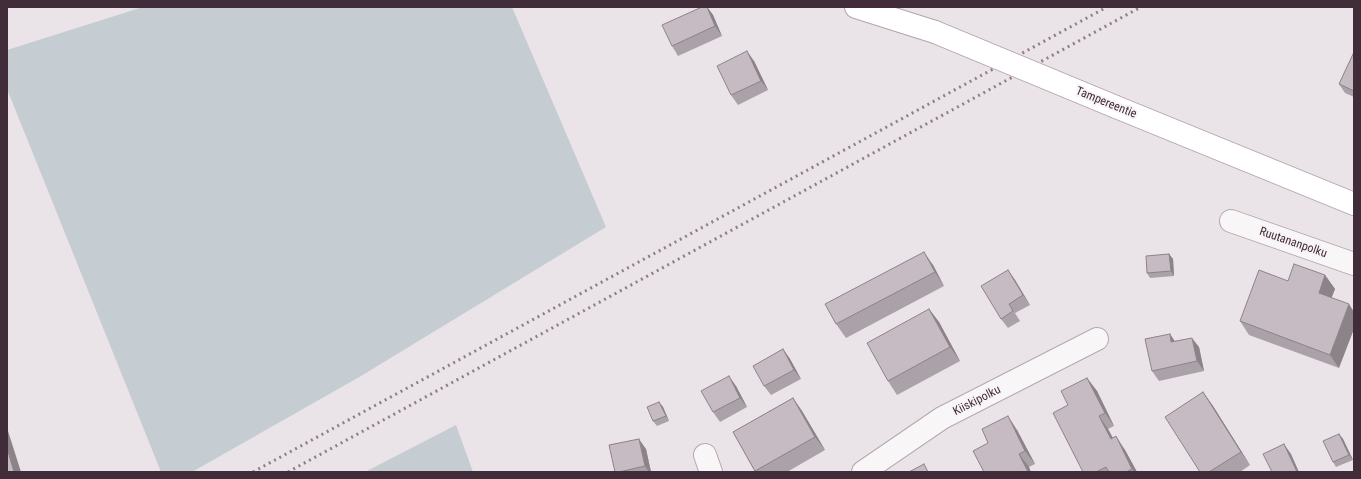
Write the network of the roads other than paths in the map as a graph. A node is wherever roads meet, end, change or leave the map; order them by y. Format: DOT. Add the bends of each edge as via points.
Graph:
graph roads {
  1 [pos="856,7"];
  2 [pos="1354,204"];
  3 [pos="1231,221"];
  4 [pos="1354,264"];
  5 [pos="1097,339"];
  6 [pos="863,472"];
  1 -- 2 [label="main road, Tampereentie, bridge" via="935,32"];
  3 -- 4 [label="street, Ruutananpolku"];
  5 -- 6 [label="street, Kiiskipolku" via="942,418"];
}
